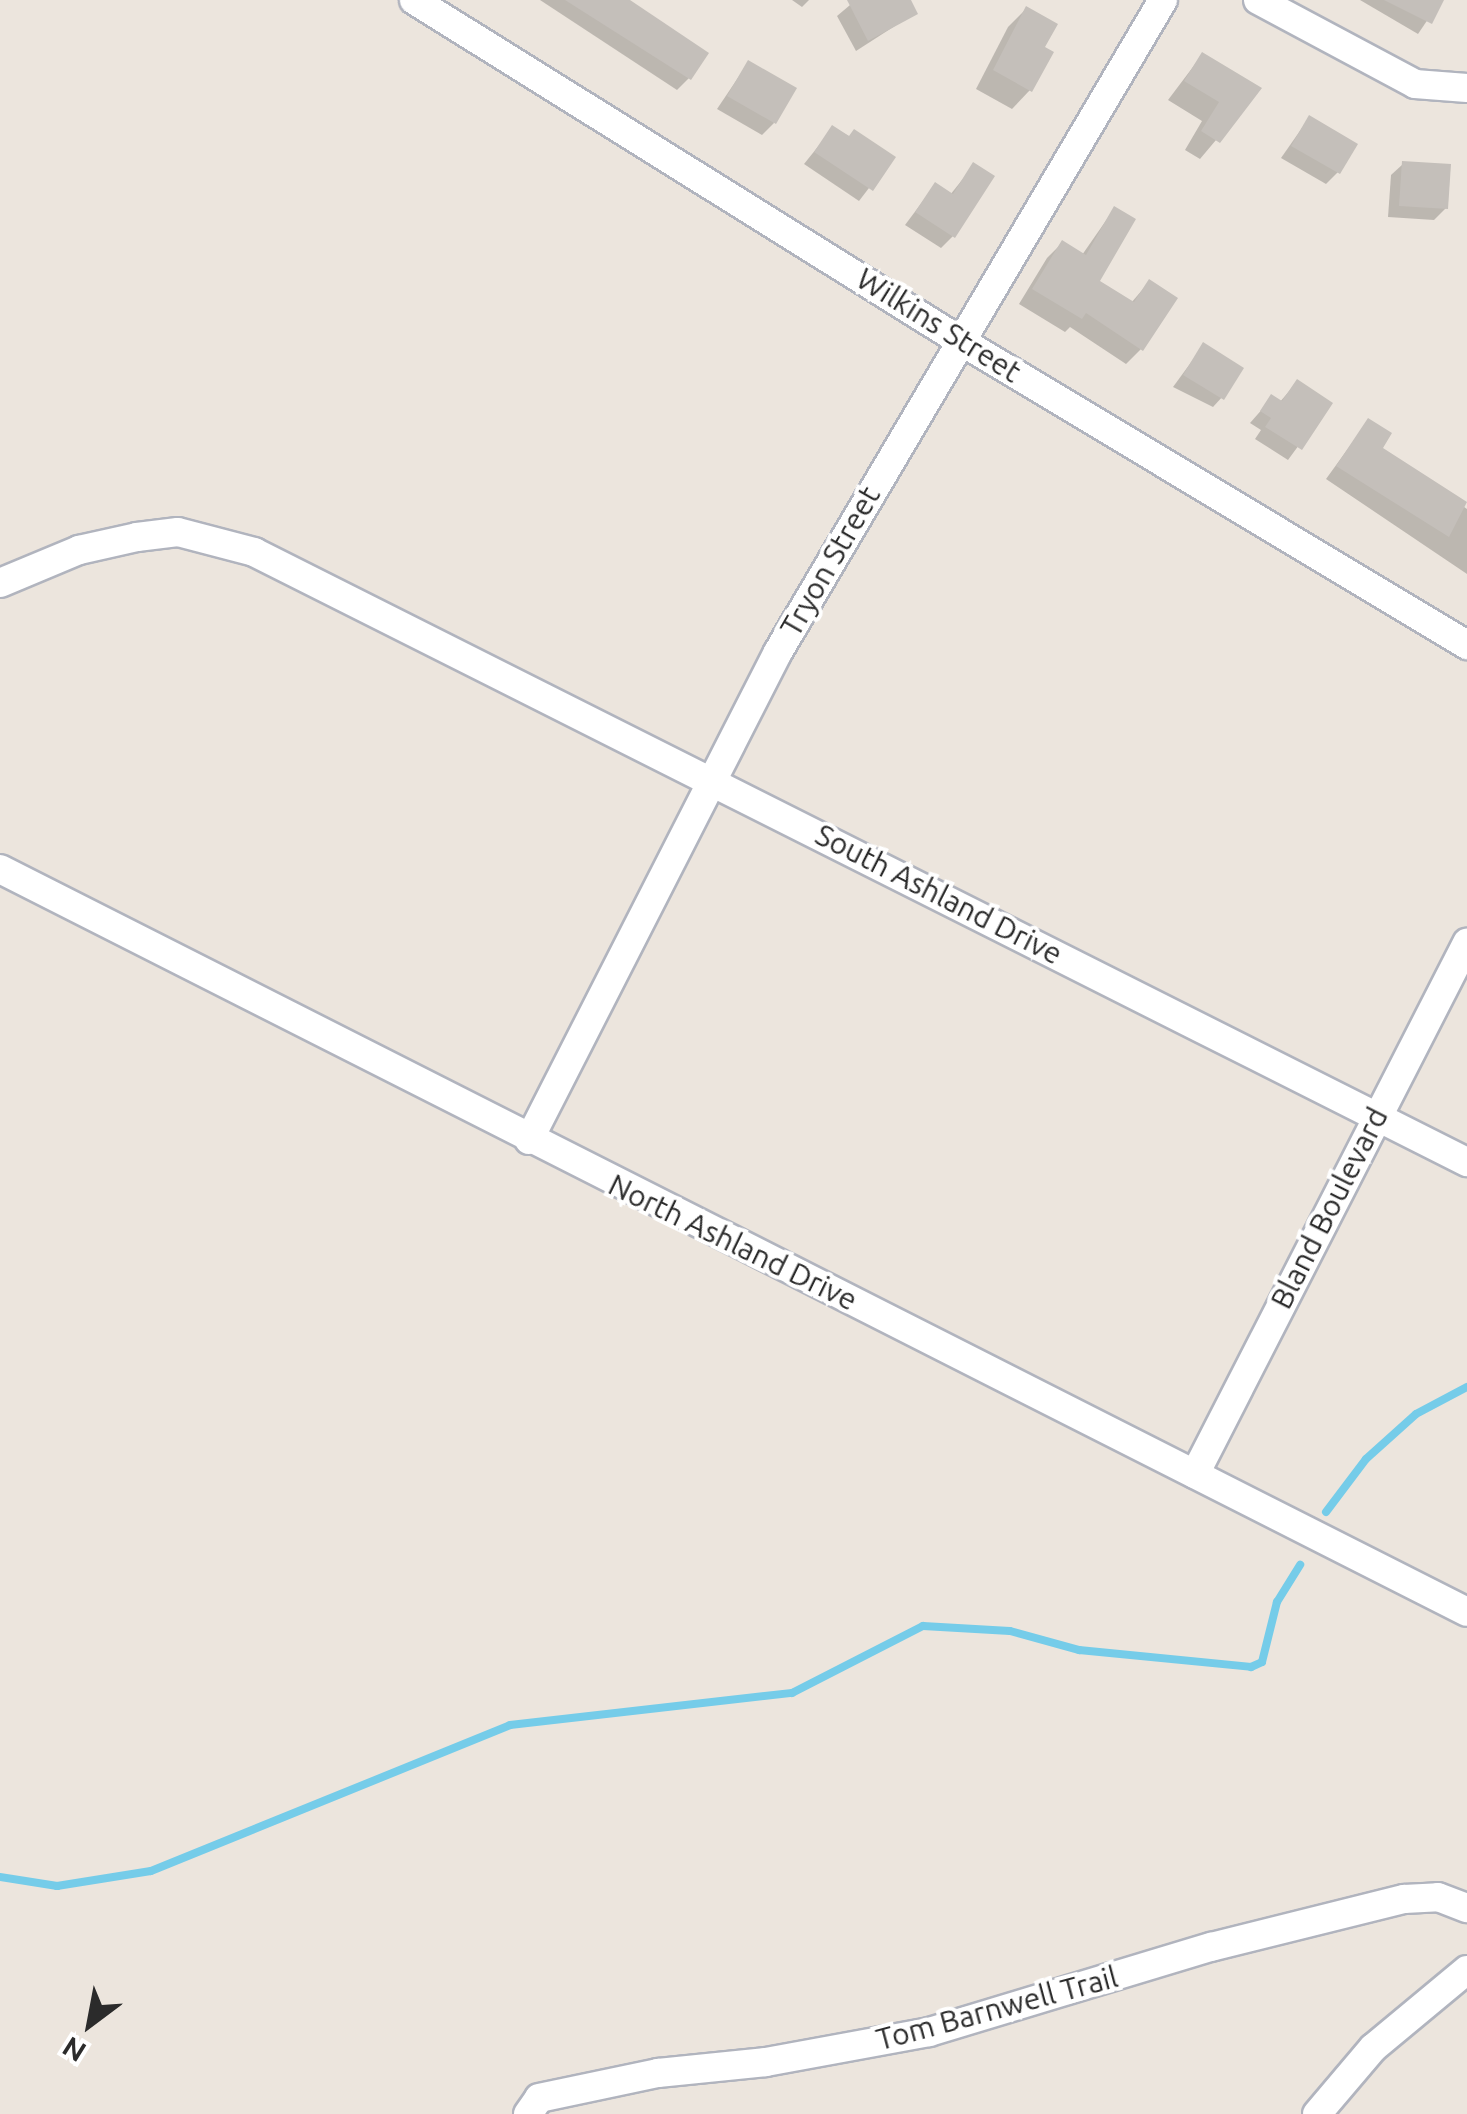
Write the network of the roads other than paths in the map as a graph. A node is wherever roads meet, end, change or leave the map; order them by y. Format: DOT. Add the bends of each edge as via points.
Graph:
graph roads {
  1 [pos="414,0"];
  2 [pos="1162,0"];
  3 [pos="1258,0"];
  4 [pos="1467,88"];
  5 [pos="959,340"];
  6 [pos="0,583"];
  7 [pos="1467,645"];
  8 [pos="711,778"];
  9 [pos="0,869"];
  10 [pos="1467,943"];
  11 [pos="1377,1116"];
  12 [pos="530,1140"];
  13 [pos="1467,1162"];
  14 [pos="1195,1474"];
  15 [pos="1467,1612"];
  16 [pos="1467,1908"];
  17 [pos="1467,1970"];
  18 [pos="528,2114"];
  19 [pos="1317,2114"];
  1 -- 5 [label="street, Wilkins Street"];
  2 -- 5 [label="street, Tryon Street"];
  3 -- 4 [label="street" via="1415,84"];
  5 -- 7 [label="street, Wilkins Street"];
  5 -- 8 [label="street, Tryon Street"];
  6 -- 8 [label="street, South Ashland Drive" via="78,550 178,532 254,552"];
  8 -- 11 [label="street, South Ashland Drive"];
  8 -- 12 [label="street, Tryon Street"];
  9 -- 12 [label="street, North Ashland Drive"];
  10 -- 11 [label="street, Bland Boulevard"];
  11 -- 13 [label="street, South Ashland Drive"];
  11 -- 14 [label="street, Bland Boulevard"];
  12 -- 14 [label="street, North Ashland Drive"];
  14 -- 15 [label="street, North Ashland Drive"];
  16 -- 18 [label="street, Tom Barnwell Trail" via="1438,1897 1404,1899 1211,1946 929,2032 766,2062 658,2073 539,2098"];
  17 -- 19 [label="street" via="1374,2048"];
}
